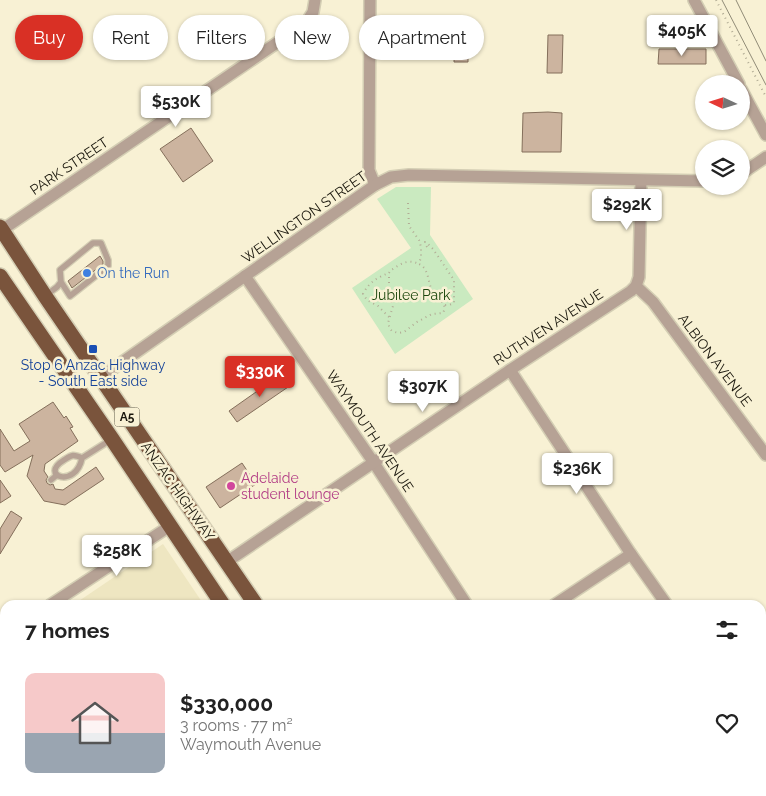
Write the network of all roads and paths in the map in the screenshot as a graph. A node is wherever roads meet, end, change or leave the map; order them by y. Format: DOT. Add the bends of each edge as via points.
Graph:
graph roads {
  1 [pos="306,0"];
  2 [pos="315,0"];
  3 [pos="322,0"];
  4 [pos="370,0"];
  5 [pos="693,0"];
  6 [pos="716,0"];
  7 [pos="733,75"];
  8 [pos="766,97"];
  9 [pos="750,106"];
  10 [pos="766,135"];
  11 [pos="766,157"];
  12 [pos="750,168"];
  13 [pos="641,180"];
  14 [pos="695,181"];
  15 [pos="375,185"];
  16 [pos="408,203"];
  17 [pos="1,229"];
  18 [pos="427,247"];
  19 [pos="419,264"];
  20 [pos="389,275"];
  21 [pos="0,276"];
  22 [pos="245,276"];
  23 [pos="34,278"];
  24 [pos="61,282"];
  25 [pos="636,286"];
  26 [pos="45,296"];
  27 [pos="444,305"];
  28 [pos="23,308"];
  29 [pos="59,316"];
  30 [pos="389,317"];
  31 [pos="43,337"];
  32 [pos="510,370"];
  33 [pos="101,377"];
  34 [pos="112,439"];
  35 [pos="764,449"];
  36 [pos="154,456"];
  37 [pos="82,458"];
  38 [pos="374,463"];
  39 [pos="134,472"];
  40 [pos="57,475"];
  41 [pos="50,480"];
  42 [pos="170,526"];
  43 [pos="632,554"];
  44 [pos="228,561"];
  45 [pos="58,600"];
  46 [pos="220,600"];
  47 [pos="253,600"];
  48 [pos="465,600"];
  49 [pos="562,600"];
  50 [pos="664,600"];
  1 -- 2 [label="street"];
  2 -- 3 [label="street"];
  2 -- 17 [label="street, PARK STREET" via="313,12 306,23"];
  4 -- 15 [label="street" via="369,170"];
  5 -- 7 [label="street"];
  6 -- 8 [label="path"];
  9 -- 10 [label="street"];
  11 -- 12 [label="street"];
  13 -- 14 [label="street, WELLINGTON STREET"];
  13 -- 15 [label="street, WELLINGTON STREET" via="409,175 391,177"];
  13 -- 25 [label="street" via="639,277"];
  15 -- 22 [label="street, WELLINGTON STREET"];
  16 -- 19 [label="path" via="409,226 421,247"];
  17 -- 23 [label="highway, ANZAC HIGHWAY / A5"];
  18 -- 27 [label="path" via="425,242 434,249 454,280 454,303"];
  19 -- 20 [label="path" via="408,261 391,270"];
  19 -- 27 [label="path" via="426,271 433,292"];
  20 -- 30 [label="path" via="393,306"];
  20 -- 30 [label="path" via="378,277 366,287 364,294"];
  21 -- 28 [label="highway, ANZAC HIGHWAY / A5"];
  22 -- 33 [label="street, WELLINGTON STREET"];
  22 -- 38 [label="street, WAYMOUTH AVENUE"];
  23 -- 26 [label="highway, ANZAC HIGHWAY / A5"];
  23 -- 28 [label="highway" via="36,305 32,310"];
  24 -- 24 [label="lane" via="60,270 93,243 101,243 108,266 70,296"];
  24 -- 26 [label="lane"];
  25 -- 32 [label="street, RUTHVEN AVENUE"];
  25 -- 35 [label="street, ALBION AVENUE" via="653,302"];
  26 -- 29 [label="highway, ANZAC HIGHWAY / A5"];
  27 -- 30 [label="path" via="445,311 432,314 406,331 390,329"];
  28 -- 31 [label="highway, ANZAC HIGHWAY / A5"];
  29 -- 31 [label="highway" via="47,316 41,329"];
  29 -- 33 [label="highway, ANZAC HIGHWAY / A5"];
  31 -- 34 [label="highway, ANZAC HIGHWAY / A5"];
  32 -- 38 [label="street, RUTHVEN AVENUE"];
  32 -- 43 [label="street"];
  33 -- 36 [label="highway, ANZAC HIGHWAY / A5"];
  34 -- 37 [label="lane"];
  34 -- 39 [label="highway, ANZAC HIGHWAY / A5"];
  36 -- 39 [label="highway"];
  36 -- 44 [label="highway, ANZAC HIGHWAY / A5"];
  37 -- 40 [label="lane" via="79,469 72,474"];
  37 -- 40 [label="lane" via="70,456 59,463"];
  38 -- 44 [label="street, RUTHVEN AVENUE"];
  38 -- 48 [label="street, WAYMOUTH AVENUE"];
  39 -- 42 [label="highway, ANZAC HIGHWAY / A5"];
  40 -- 41 [label="lane"];
  42 -- 45 [label="street"];
  42 -- 46 [label="highway, ANZAC HIGHWAY / A5"];
  43 -- 49 [label="street"];
  43 -- 50 [label="street"];
  44 -- 47 [label="highway, ANZAC HIGHWAY / A5"];
}
